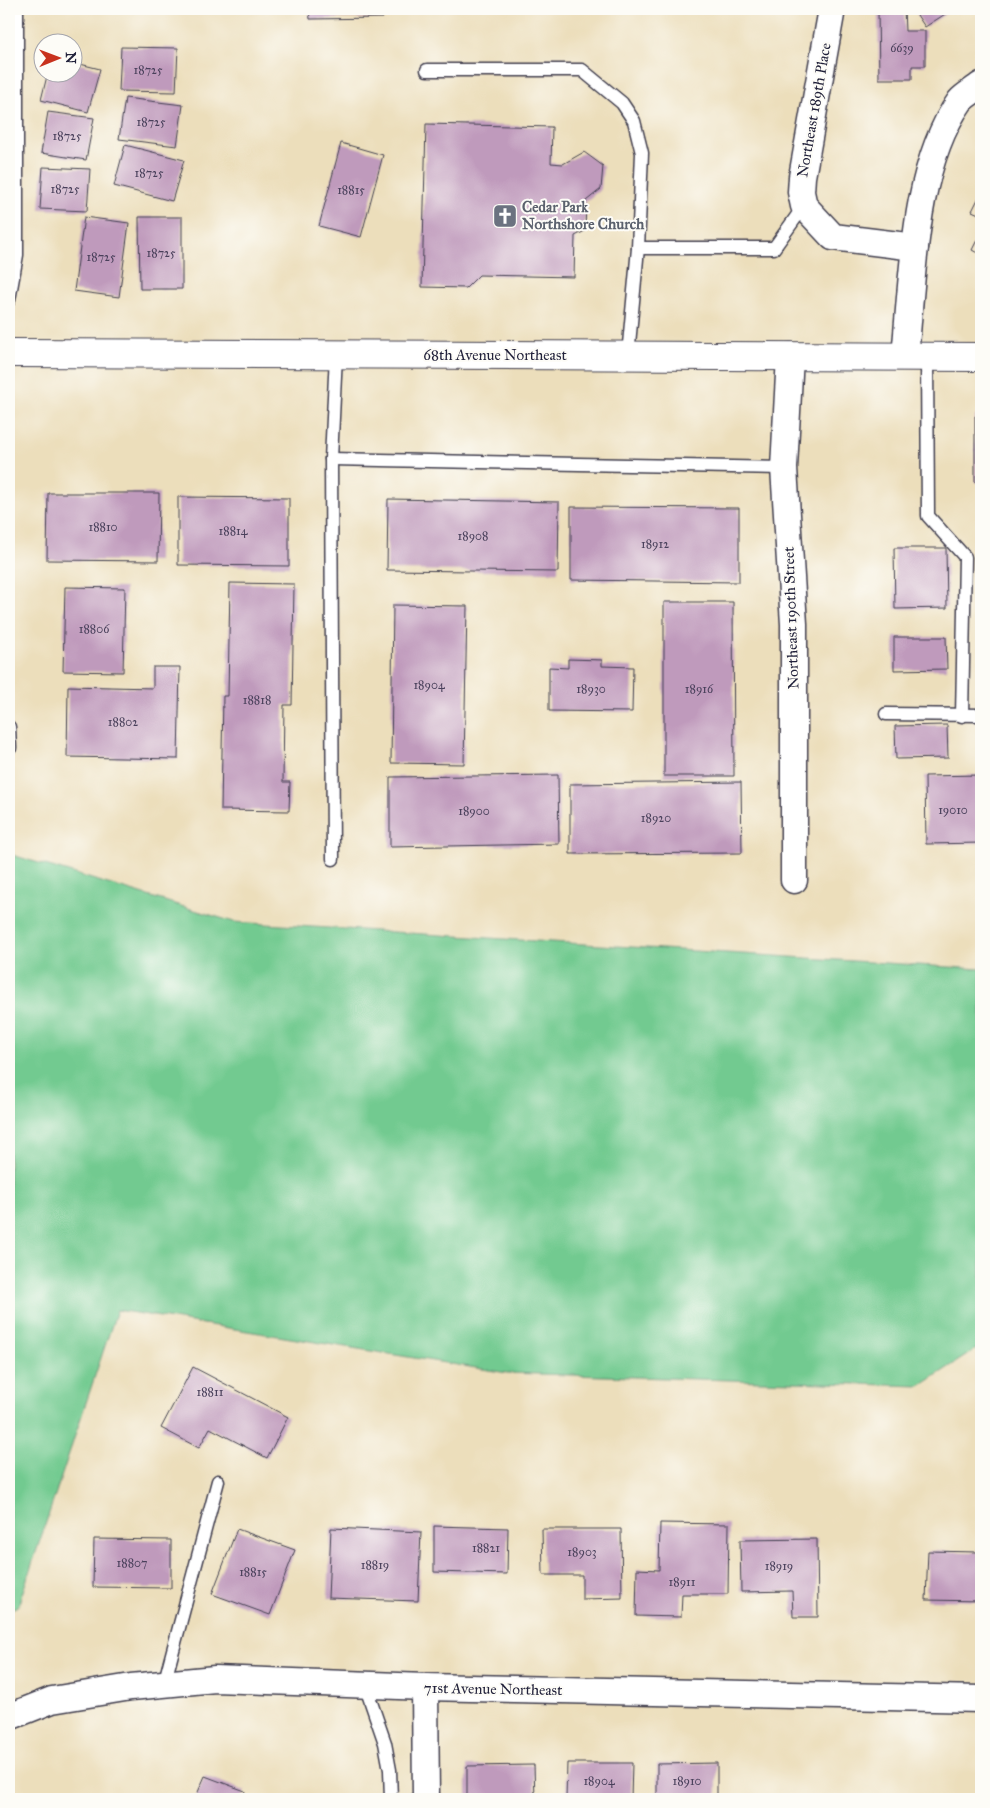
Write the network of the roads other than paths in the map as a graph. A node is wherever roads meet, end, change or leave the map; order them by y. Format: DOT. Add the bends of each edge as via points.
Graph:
graph roads {
  1 [pos="17,9"];
  2 [pos="832,9"];
  3 [pos="427,70"];
  4 [pos="981,85"];
  5 [pos="804,206"];
  6 [pos="915,247"];
  7 [pos="638,248"];
  8 [pos="9,300"];
  9 [pos="9,354"];
  10 [pos="336,354"];
  11 [pos="628,356"];
  12 [pos="790,356"];
  13 [pos="916,357"];
  14 [pos="981,357"];
  15 [pos="331,459"];
  16 [pos="784,468"];
  17 [pos="886,714"];
  18 [pos="981,715"];
  19 [pos="962,716"];
  20 [pos="9,727"];
  21 [pos="10,748"];
  22 [pos="333,859"];
  23 [pos="794,880"];
  24 [pos="218,1481"];
  25 [pos="164,1684"];
  26 [pos="365,1685"];
  27 [pos="425,1687"];
  28 [pos="981,1699"];
  29 [pos="9,1717"];
  30 [pos="391,1799"];
  31 [pos="426,1799"];
  1 -- 8 [label="lane" via="17,255"];
  2 -- 5 [label="street, Northeast 189th Place" via="802,177"];
  3 -- 7 [label="lane" via="582,70 622,103 634,121 642,153"];
  4 -- 6 [label="street" via="961,100 937,143 926,177"];
  5 -- 6 [label="street" via="833,237"];
  5 -- 7 [label="lane" via="774,248"];
  6 -- 13 [label="street"];
  7 -- 11 [label="lane"];
  9 -- 10 [label="street, 68th Avenue Northeast"];
  10 -- 11 [label="street, 68th Avenue Northeast"];
  10 -- 15 [label="lane"];
  11 -- 12 [label="street, 68th Avenue Northeast"];
  12 -- 13 [label="street, 68th Avenue Northeast"];
  12 -- 16 [label="street, Northeast 190th Street"];
  13 -- 14 [label="street, 68th Avenue Northeast"];
  13 -- 19 [label="lane" via="928,516 965,557"];
  15 -- 16 [label="lane"];
  15 -- 22 [label="lane"];
  16 -- 23 [label="street, Northeast 190th Street" via="794,624"];
  17 -- 19 [label="lane"];
  18 -- 19 [label="lane"];
  20 -- 21 [label="lane"];
  24 -- 25 [label="lane"];
  25 -- 26 [label="street, 71st Avenue Northeast" via="214,1679"];
  25 -- 29 [label="street, 71st Avenue Northeast" via="131,1686 52,1700"];
  26 -- 27 [label="street, 71st Avenue Northeast"];
  26 -- 30 [label="lane" via="385,1743"];
  27 -- 28 [label="street, 71st Avenue Northeast"];
  27 -- 31 [label="street"];
}
